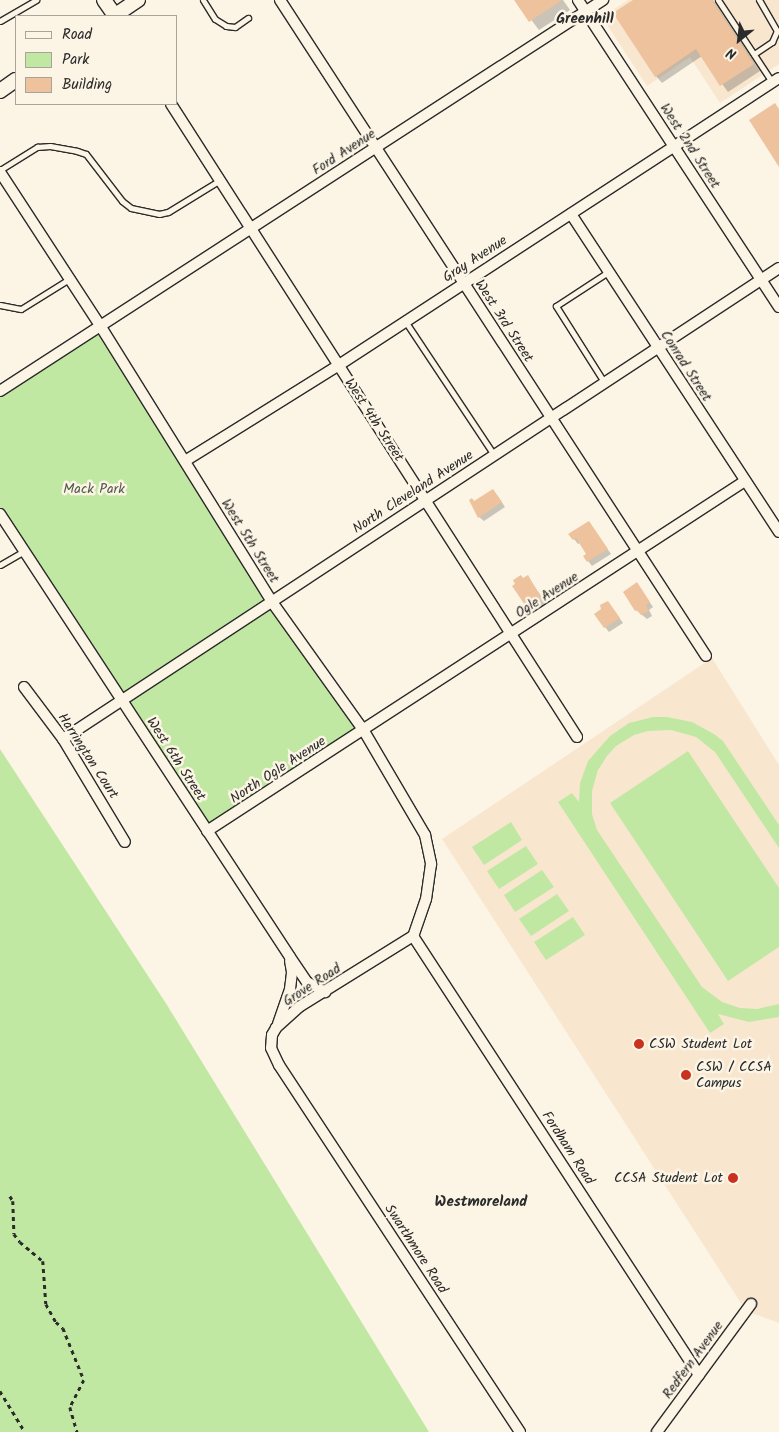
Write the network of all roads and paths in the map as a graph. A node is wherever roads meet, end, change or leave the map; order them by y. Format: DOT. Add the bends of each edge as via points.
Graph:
graph roads {
  1 [pos="36,0"];
  2 [pos="104,0"];
  3 [pos="138,0"];
  4 [pos="203,0"];
  5 [pos="280,0"];
  6 [pos="578,0"];
  7 [pos="603,0"];
  8 [pos="718,0"];
  9 [pos="759,0"];
  10 [pos="586,12"];
  11 [pos="113,15"];
  12 [pos="116,15"];
  13 [pos="248,18"];
  14 [pos="0,21"];
  15 [pos="754,54"];
  16 [pos="775,80"];
  17 [pos="15,81"];
  18 [pos="0,91"];
  19 [pos="172,105"];
  20 [pos="674,146"];
  21 [pos="376,148"];
  22 [pos="0,171"];
  23 [pos="220,180"];
  24 [pos="571,214"];
  25 [pos="252,230"];
  26 [pos="779,268"];
  27 [pos="608,272"];
  28 [pos="70,278"];
  29 [pos="761,280"];
  30 [pos="463,283"];
  31 [pos="0,306"];
  32 [pos="779,307"];
  33 [pos="405,321"];
  34 [pos="101,327"];
  35 [pos="657,347"];
  36 [pos="339,365"];
  37 [pos="604,382"];
  38 [pos="0,391"];
  39 [pos="551,418"];
  40 [pos="494,455"];
  41 [pos="185,461"];
  42 [pos="745,481"];
  43 [pos="426,500"];
  44 [pos="0,514"];
  45 [pos="779,532"];
  46 [pos="24,551"];
  47 [pos="638,552"];
  48 [pos="0,565"];
  49 [pos="272,602"];
  50 [pos="511,635"];
  51 [pos="706,656"];
  52 [pos="24,687"];
  53 [pos="122,701"];
  54 [pos="364,731"];
  55 [pos="577,736"];
  56 [pos="63,740"];
  57 [pos="207,831"];
  58 [pos="125,842"];
  59 [pos="413,936"];
  60 [pos="290,957"];
  61 [pos="325,992"];
  62 [pos="276,1028"];
  63 [pos="10,1196"];
  64 [pos="751,1304"];
  65 [pos="699,1375"];
  66 [pos="0,1390"];
  67 [pos="25,1432"];
  68 [pos="77,1432"];
  69 [pos="520,1432"];
  70 [pos="657,1432"];
  1 -- 14 [label="lane"];
  2 -- 11 [label="street"];
  3 -- 12 [label="street"];
  4 -- 13 [label="lane" via="215,19 226,26 235,27"];
  5 -- 21 [label="street, West 3rd Street"];
  6 -- 10 [label="street, West 2nd Street"];
  7 -- 10 [label="street, Ford Avenue"];
  8 -- 15 [label="lane"];
  9 -- 15 [label="lane" via="777,31 772,42"];
  10 -- 20 [label="street, West 2nd Street"];
  10 -- 21 [label="street, Ford Avenue"];
  15 -- 16 [label="lane"];
  16 -- 20 [label="street, Gray Avenue"];
  17 -- 18 [label="street"];
  19 -- 23 [label="street, West 4th Street"];
  20 -- 24 [label="street, Gray Avenue"];
  20 -- 29 [label="street, West 2nd Street"];
  21 -- 25 [label="street, Ford Avenue"];
  21 -- 30 [label="street, West 3rd Street"];
  22 -- 23 [label="lane" via="37,147 76,151 86,154 131,208 158,214 168,212"];
  22 -- 28 [label="street, West 5th Street"];
  23 -- 25 [label="street, West 4th Street"];
  24 -- 27 [label="street, Conrad Street"];
  24 -- 30 [label="street, Gray Avenue"];
  25 -- 34 [label="street, Ford Avenue"];
  25 -- 36 [label="street, West 4th Street"];
  26 -- 29 [label="street, North Cleveland Avenue"];
  27 -- 35 [label="street, Conrad Street"];
  27 -- 37 [label="lane" via="556,306"];
  28 -- 31 [label="lane" via="21,309"];
  28 -- 34 [label="street, West 5th Street"];
  29 -- 32 [label="street, West 2nd Street"];
  29 -- 35 [label="street, North Cleveland Avenue"];
  30 -- 33 [label="street, Gray Avenue"];
  30 -- 39 [label="street, West 3rd Street"];
  33 -- 36 [label="street, Gray Avenue"];
  33 -- 40 [label="lane"];
  34 -- 38 [label="street, Ford Avenue"];
  34 -- 41 [label="street, West 5th Street"];
  35 -- 37 [label="street, North Cleveland Avenue"];
  35 -- 42 [label="street, Conrad Street"];
  36 -- 41 [label="street, Gray Avenue"];
  36 -- 43 [label="street, West 4th Street"];
  37 -- 39 [label="street, North Cleveland Avenue"];
  39 -- 40 [label="street, North Cleveland Avenue"];
  39 -- 47 [label="street, West 3rd Street"];
  40 -- 43 [label="street, North Cleveland Avenue"];
  41 -- 49 [label="street, West 5th Street"];
  42 -- 45 [label="street, Conrad Street"];
  42 -- 47 [label="street, Ogle Avenue"];
  43 -- 49 [label="street, North Cleveland Avenue"];
  43 -- 50 [label="street, West 4th Street"];
  44 -- 46 [label="street, West 6th Street"];
  46 -- 48 [label="lane"];
  46 -- 53 [label="street, West 6th Street"];
  47 -- 50 [label="street, Ogle Avenue"];
  47 -- 51 [label="street, West 3rd Street"];
  49 -- 53 [label="street, North Cleveland Avenue"];
  49 -- 54 [label="street, West 5th Street"];
  50 -- 54 [label="street, Ogle Avenue"];
  50 -- 55 [label="street, West 4th Street"];
  52 -- 56 [label="street, Harrington Court"];
  53 -- 56 [label="street, North Cleveland Avenue"];
  53 -- 57 [label="street, West 6th Street"];
  54 -- 57 [label="street, North Ogle Avenue"];
  54 -- 59 [label="street, West 5th Street" via="425,835 430,864 426,899"];
  56 -- 58 [label="street, Harrington Court"];
  57 -- 60 [label="street, West 6th Street"];
  59 -- 61 [label="street, Grove Road"];
  59 -- 65 [label="street, Fordham Road"];
  60 -- 61 [label="street, West 6th Street" via="307,982"];
  60 -- 62 [label="street" via="290,989"];
  61 -- 62 [label="street, Grove Road" via="299,1007"];
  62 -- 69 [label="street, Swarthmore Road" via="271,1048 289,1080"];
  63 -- 68 [label="path" via="14,1234 43,1260 46,1304 63,1328 81,1370 83,1384 70,1407"];
  64 -- 65 [label="street, Redfern Avenue"];
  65 -- 70 [label="street, Redfern Avenue"];
  66 -- 67 [label="path"];
}
